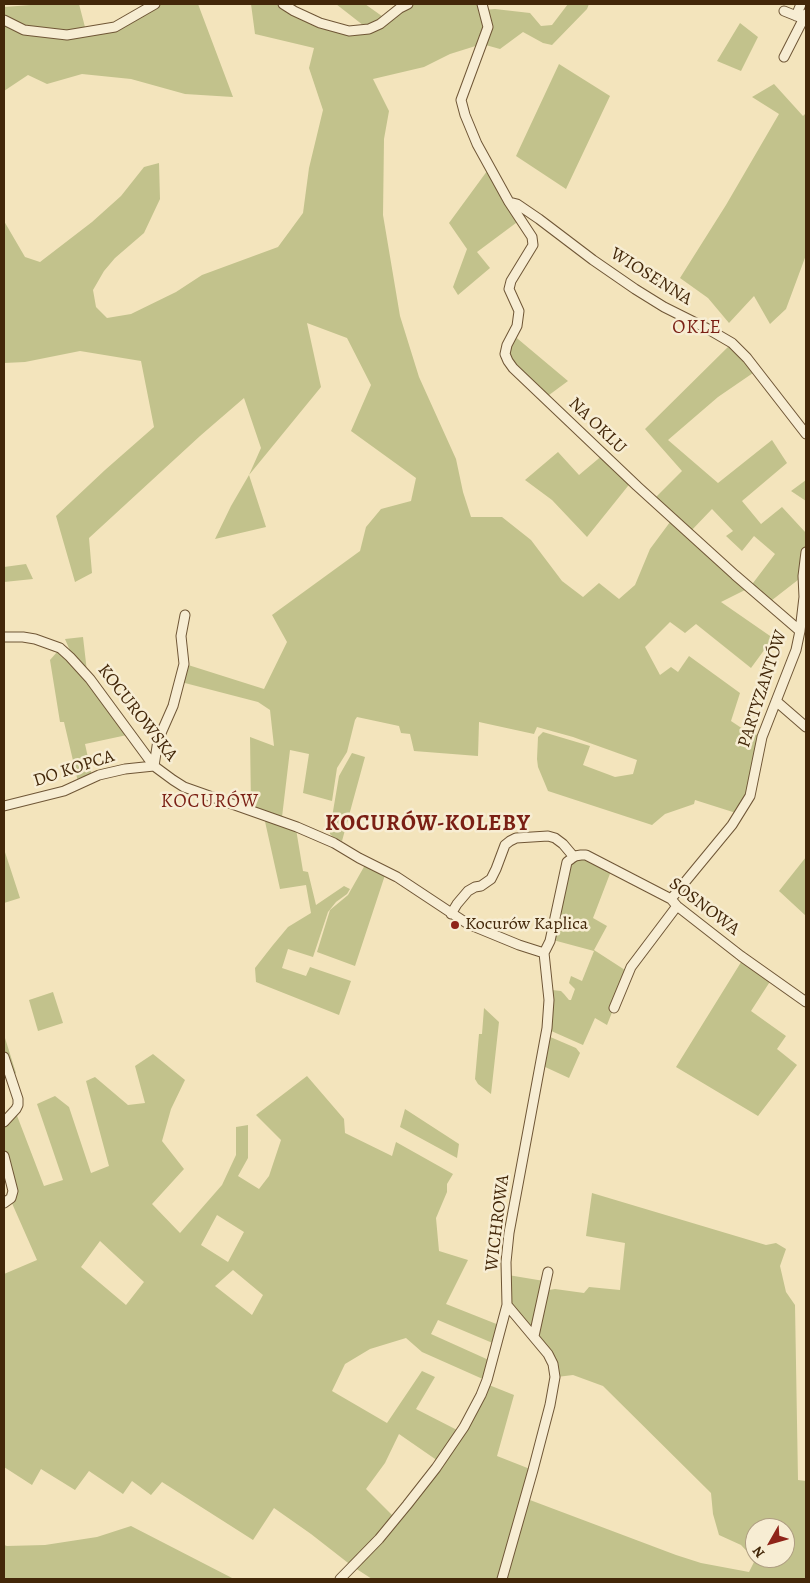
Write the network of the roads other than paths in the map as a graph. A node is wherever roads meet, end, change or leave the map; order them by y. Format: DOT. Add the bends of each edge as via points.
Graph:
graph roads {
  1 [pos="155,4"];
  2 [pos="283,4"];
  3 [pos="482,4"];
  4 [pos="801,4"];
  5 [pos="401,5"];
  6 [pos="784,11"];
  7 [pos="802,17"];
  8 [pos="4,20"];
  9 [pos="784,57"];
  10 [pos="509,202"];
  11 [pos="806,434"];
  12 [pos="806,552"];
  13 [pos="185,615"];
  14 [pos="800,631"];
  15 [pos="4,638"];
  16 [pos="776,701"];
  17 [pos="806,727"];
  18 [pos="154,766"];
  19 [pos="4,806"];
  20 [pos="574,857"];
  21 [pos="674,902"];
  22 [pos="451,914"];
  23 [pos="544,953"];
  24 [pos="806,1002"];
  25 [pos="614,1008"];
  26 [pos="4,1057"];
  27 [pos="4,1122"];
  28 [pos="4,1156"];
  29 [pos="4,1203"];
  30 [pos="548,1272"];
  31 [pos="507,1305"];
  32 [pos="534,1336"];
  33 [pos="340,1579"];
  34 [pos="502,1579"];
  1 -- 8 [label="street" via="115,27 67,35 24,30"];
  2 -- 5 [label="street" via="320,23 349,31 380,24"];
  3 -- 10 [label="street" via="488,27 461,100 477,144"];
  4 -- 7 [label="street"];
  6 -- 7 [label="street"];
  7 -- 9 [label="street"];
  10 -- 11 [label="street, WIOSENNA" via="539,219 635,289 732,343"];
  10 -- 14 [label="street, NA OKLU" via="532,237 533,245 509,289 520,311 517,326 507,345 505,354 508,361 637,486"];
  12 -- 14 [label="street, PARTYZANTÓW"];
  13 -- 18 [label="street" via="181,636 184,664 173,706 158,740"];
  14 -- 16 [label="street, PARTYZANTÓW"];
  15 -- 18 [label="street, KOCUROWSKA" via="35,639 60,648 90,679"];
  16 -- 17 [label="street"];
  16 -- 21 [label="street, PARTYZANTÓW" via="762,737 747,802"];
  18 -- 19 [label="street, DO KOPCA" via="99,775 64,791"];
  18 -- 22 [label="street, KOCUROWSKA" via="184,786 334,843 397,877"];
  20 -- 21 [label="street, SOSNOWA" via="581,854 590,857"];
  20 -- 22 [label="street" via="555,838 516,838 505,844 491,879 468,891"];
  20 -- 23 [label="street, WICHROWA" via="567,864 550,941"];
  21 -- 24 [label="street, SOSNOWA" via="740,956"];
  21 -- 25 [label="street, PARTYZANTÓW" via="631,967"];
  22 -- 23 [label="street, KOCUROWSKA" via="519,946"];
  23 -- 31 [label="street, WICHROWA" via="549,1000 547,1028 509,1233"];
  26 -- 27 [label="street" via="18,1099 16,1109"];
  28 -- 29 [label="street" via="13,1192"];
  30 -- 32 [label="street"];
  31 -- 32 [label="street"];
  31 -- 33 [label="street, WICHROWA" via="482,1395 464,1427 407,1505"];
  32 -- 34 [label="street" via="548,1354 555,1377"];
}
